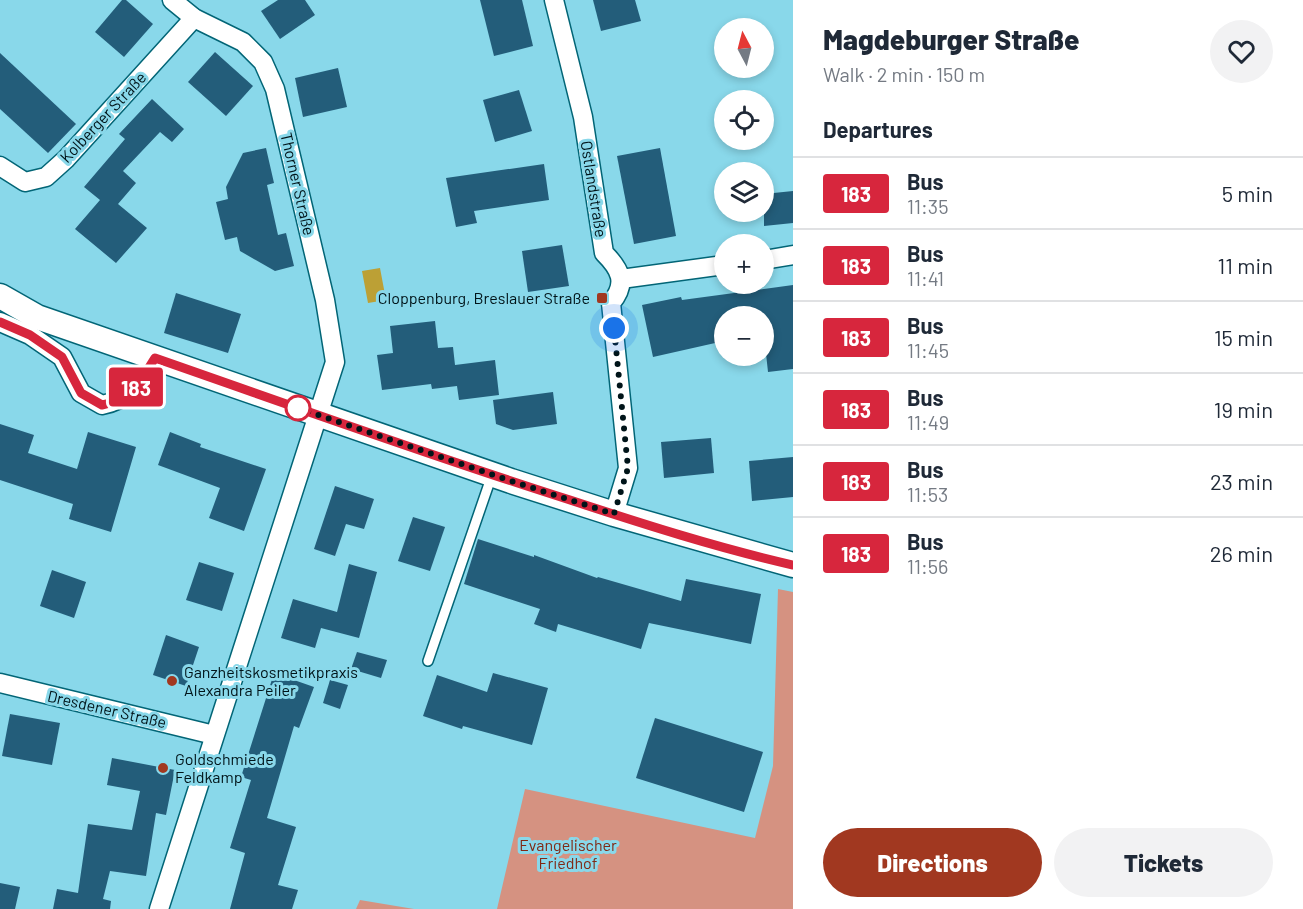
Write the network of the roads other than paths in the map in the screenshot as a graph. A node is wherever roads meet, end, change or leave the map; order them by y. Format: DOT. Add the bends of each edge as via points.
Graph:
graph roads {
  1 [pos="172,0"];
  2 [pos="554,0"];
  3 [pos="194,18"];
  4 [pos="0,166"];
  5 [pos="793,255"];
  6 [pos="774,258"];
  7 [pos="714,266"];
  8 [pos="621,279"];
  9 [pos="0,296"];
  10 [pos="0,322"];
  11 [pos="155,358"];
  12 [pos="319,416"];
  13 [pos="492,475"];
  14 [pos="614,514"];
  15 [pos="793,565"];
  16 [pos="428,661"];
  17 [pos="0,683"];
  18 [pos="214,735"];
  19 [pos="159,909"];
  1 -- 3 [label="street, Thorner Straße"];
  2 -- 8 [label="street, Ostlandstraße" via="583,117 604,253 616,265"];
  3 -- 4 [label="street, Kolberger Straße" via="46,177 25,182"];
  3 -- 12 [label="street, Thorner Straße" via="243,42 263,62 275,89 334,349 335,362"];
  5 -- 6 [label="street"];
  7 -- 8 [label="street"];
  8 -- 14 [label="street" via="619,294 611,303 628,468"];
  9 -- 11 [label="street" via="37,317"];
  10 -- 11 [label="street" via="30,335 62,357 81,393 102,405 118,401 134,389"];
  11 -- 12 [label="street"];
  12 -- 13 [label="street"];
  12 -- 18 [label="street, Thorner Straße"];
  13 -- 14 [label="street"];
  13 -- 16 [label="lane"];
  14 -- 15 [label="street"];
  17 -- 18 [label="street, Dresdener Straße"];
  18 -- 19 [label="street, Thorner Straße"];
}
